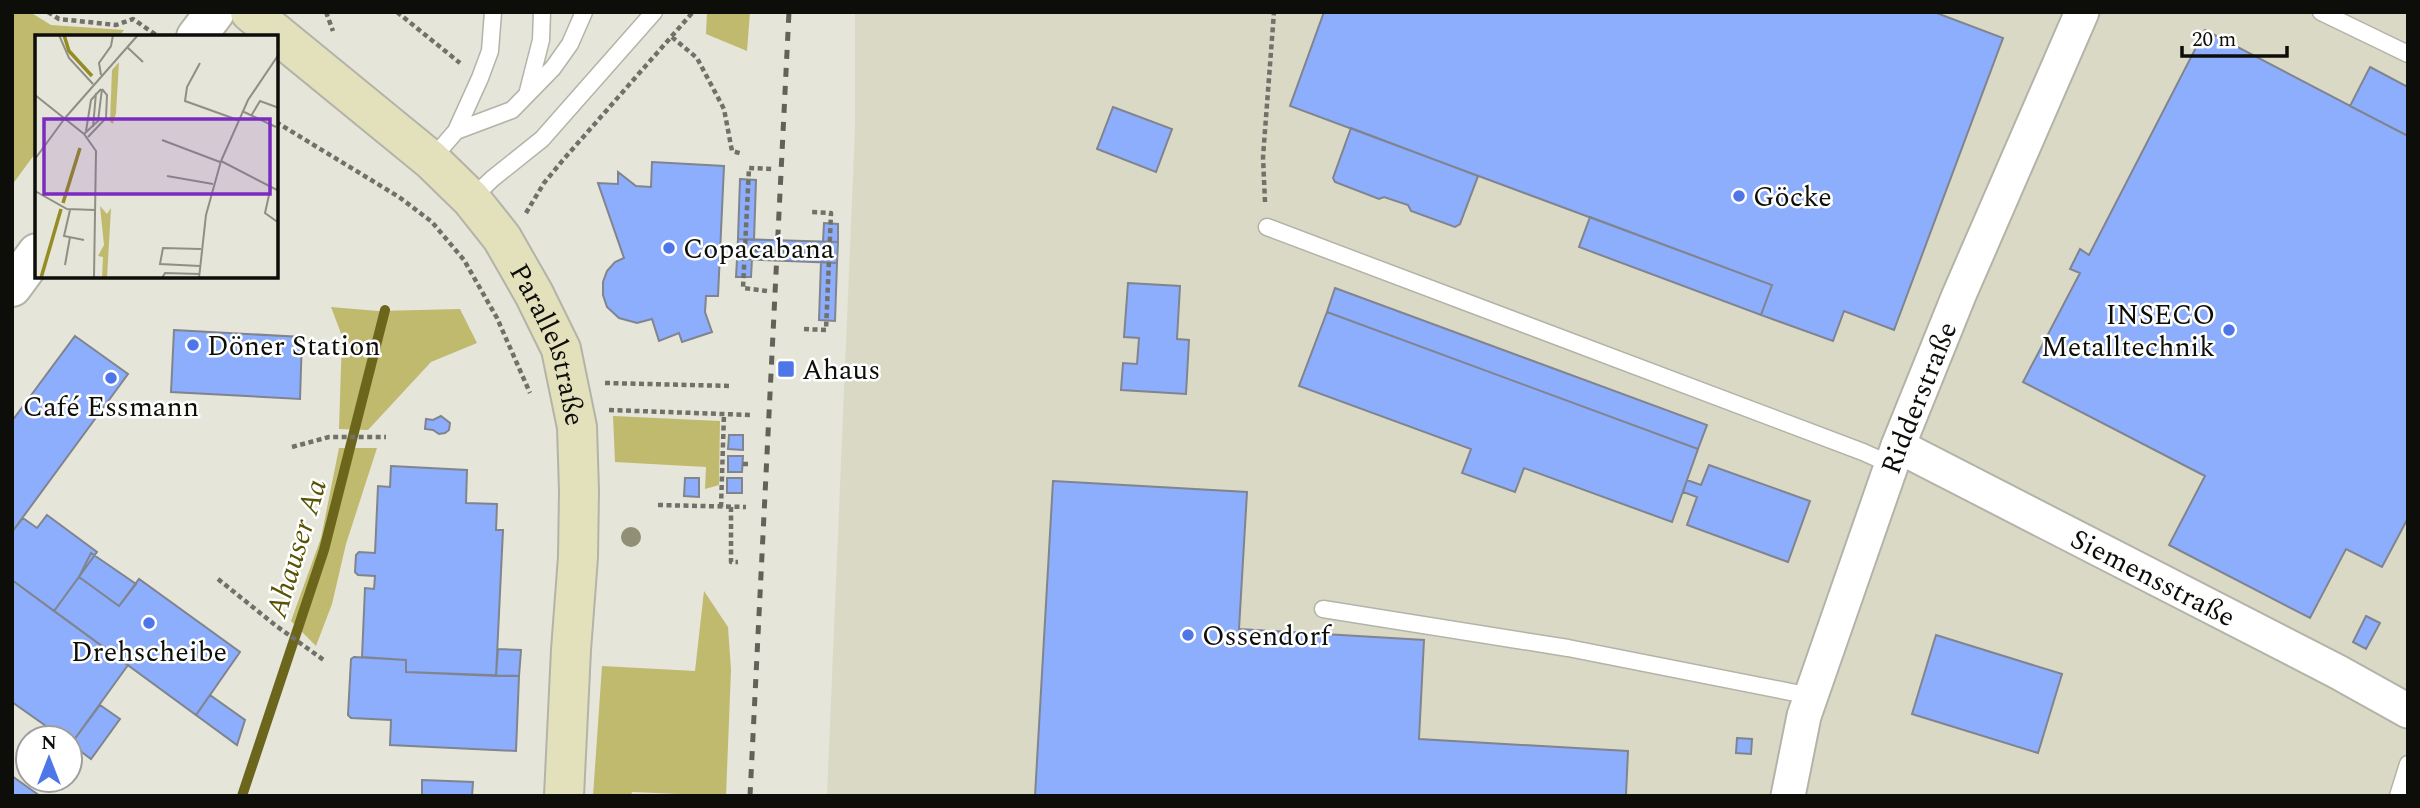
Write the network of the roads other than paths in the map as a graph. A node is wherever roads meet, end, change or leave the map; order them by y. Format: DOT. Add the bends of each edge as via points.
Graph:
graph roads {
  1 [pos="215,12"];
  2 [pos="250,12"];
  3 [pos="493,12"];
  4 [pos="542,12"];
  5 [pos="584,12"];
  6 [pos="654,12"];
  7 [pos="2321,12"];
  8 [pos="2076,14"];
  9 [pos="198,35"];
  10 [pos="2408,54"];
  11 [pos="528,93"];
  12 [pos="456,131"];
  13 [pos="431,160"];
  14 [pos="471,199"];
  15 [pos="1267,227"];
  16 [pos="35,256"];
  17 [pos="12,287"];
  18 [pos="1895,456"];
  19 [pos="1323,609"];
  20 [pos="1811,695"];
  21 [pos="2408,711"];
  22 [pos="2408,764"];
  23 [pos="564,796"];
  24 [pos="1788,796"];
  25 [pos="2398,796"];
  1 -- 9 [label="street"];
  2 -- 13 [label="main road, Parallelstraße"];
  3 -- 12 [label="lane" via="490,51"];
  4 -- 11 [label="lane" via="541,40"];
  5 -- 11 [label="lane" via="570,44"];
  6 -- 14 [label="lane" via="542,139"];
  7 -- 10 [label="lane"];
  8 -- 18 [label="street, Ridderstraße"];
  11 -- 12 [label="lane" via="512,110"];
  12 -- 13 [label="lane"];
  13 -- 14 [label="main road, Parallelstraße"];
  14 -- 23 [label="main road, Parallelstraße" via="502,238 561,349 577,427 578,557"];
  15 -- 18 [label="lane" via="1863,452"];
  16 -- 17 [label="street"];
  18 -- 20 [label="street, Ridderstraße"];
  18 -- 21 [label="street, Siemensstraße" via="2326,666"];
  19 -- 20 [label="lane" via="1568,648"];
  20 -- 24 [label="street, Ridderstraße"];
  22 -- 25 [label="lane"];
}
